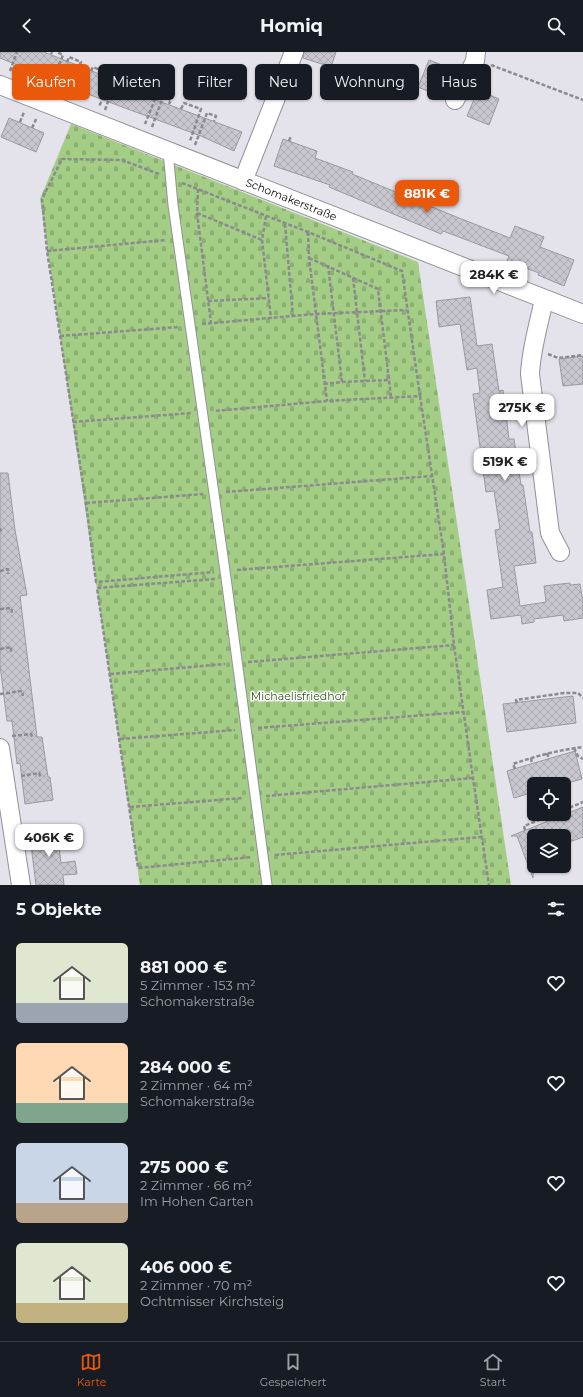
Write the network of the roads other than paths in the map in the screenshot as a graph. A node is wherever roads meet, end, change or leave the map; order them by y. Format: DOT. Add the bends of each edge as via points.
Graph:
graph roads {
  1 [pos="294,52"];
  2 [pos="2,86"];
  3 [pos="180,156"];
  4 [pos="244,181"];
  5 [pos="544,299"];
  6 [pos="583,314"];
  7 [pos="560,552"];
  8 [pos="4,742"];
  9 [pos="22,885"];
  10 [pos="267,885"];
  1 -- 4 [label="street"];
  2 -- 3 [label="street, Schomakerstraße"];
  3 -- 4 [label="street, Schomakerstraße"];
  3 -- 10 [label="lane" via="170,178"];
  4 -- 5 [label="street, Schomakerstraße"];
  5 -- 6 [label="street, Schomakerstraße"];
  5 -- 7 [label="street" via="530,362 530,374 550,533"];
  8 -- 9 [label="street" via="5,779"];
}
